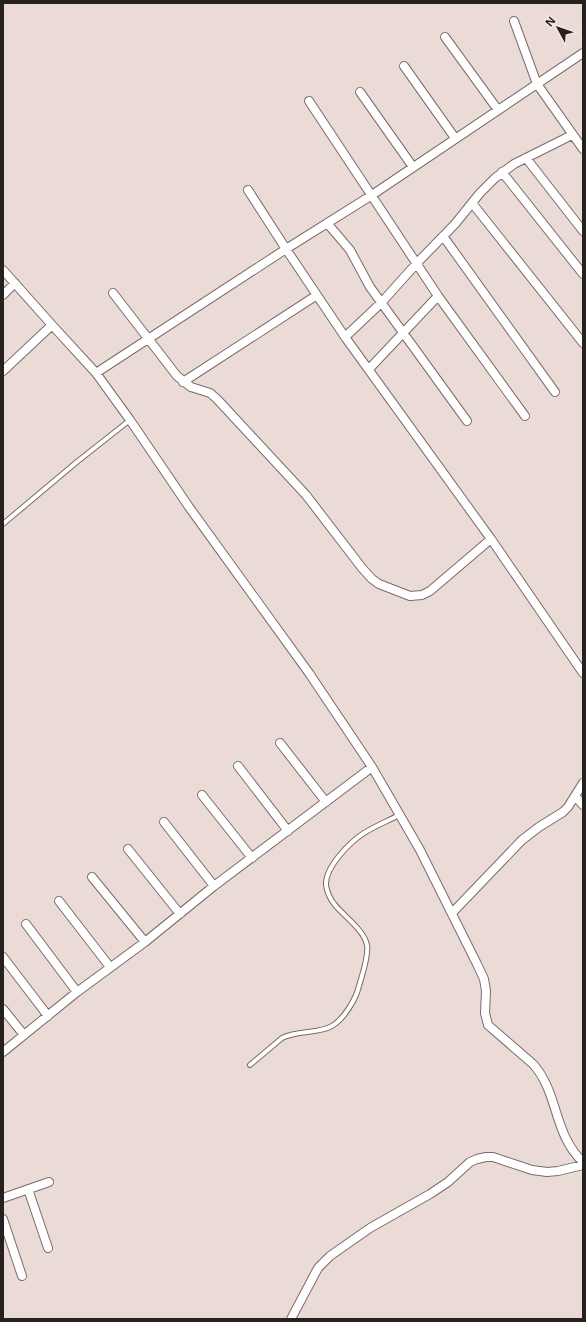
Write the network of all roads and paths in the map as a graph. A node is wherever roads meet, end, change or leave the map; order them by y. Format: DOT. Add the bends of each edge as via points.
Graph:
graph roads {
  1 [pos="514,21"];
  2 [pos="445,36"];
  3 [pos="583,53"];
  4 [pos="404,66"];
  5 [pos="537,84"];
  6 [pos="360,92"];
  7 [pos="309,101"];
  8 [pos="498,110"];
  9 [pos="572,135"];
  10 [pos="455,138"];
  11 [pos="582,145"];
  12 [pos="526,158"];
  13 [pos="413,167"];
  14 [pos="502,172"];
  15 [pos="248,190"];
  16 [pos="372,195"];
  17 [pos="472,203"];
  18 [pos="327,223"];
  19 [pos="583,231"];
  20 [pos="443,236"];
  21 [pos="286,249"];
  22 [pos="417,264"];
  23 [pos="3,270"];
  24 [pos="582,272"];
  25 [pos="14,283"];
  26 [pos="113,293"];
  27 [pos="3,295"];
  28 [pos="317,295"];
  29 [pos="438,296"];
  30 [pos="382,303"];
  31 [pos="52,326"];
  32 [pos="403,333"];
  33 [pos="345,337"];
  34 [pos="148,339"];
  35 [pos="583,343"];
  36 [pos="369,369"];
  37 [pos="3,371"];
  38 [pos="96,373"];
  39 [pos="183,382"];
  40 [pos="555,392"];
  41 [pos="525,416"];
  42 [pos="130,420"];
  43 [pos="468,421"];
  44 [pos="3,524"];
  45 [pos="491,539"];
  46 [pos="583,673"];
  47 [pos="280,743"];
  48 [pos="238,766"];
  49 [pos="372,767"];
  50 [pos="583,783"];
  51 [pos="202,795"];
  52 [pos="575,796"];
  53 [pos="326,802"];
  54 [pos="583,806"];
  55 [pos="399,815"];
  56 [pos="164,822"];
  57 [pos="288,831"];
  58 [pos="128,849"];
  59 [pos="252,858"];
  60 [pos="92,877"];
  61 [pos="214,886"];
  62 [pos="59,901"];
  63 [pos="452,913"];
  64 [pos="180,914"];
  65 [pos="26,924"];
  66 [pos="145,942"];
  67 [pos="3,957"];
  68 [pos="110,967"];
  69 [pos="77,992"];
  70 [pos="3,1009"];
  71 [pos="48,1016"];
  72 [pos="24,1035"];
  73 [pos="3,1052"];
  74 [pos="250,1065"];
  75 [pos="583,1164"];
  76 [pos="48,1182"];
  77 [pos="28,1189"];
  78 [pos="3,1198"];
  79 [pos="3,1219"];
  80 [pos="48,1248"];
  81 [pos="22,1276"];
  82 [pos="291,1319"];
  1 -- 5 [label="street"];
  2 -- 8 [label="street"];
  3 -- 5 [label="street"];
  4 -- 10 [label="street"];
  5 -- 8 [label="street"];
  5 -- 9 [label="street"];
  6 -- 13 [label="street"];
  7 -- 16 [label="street"];
  8 -- 10 [label="street"];
  9 -- 11 [label="street"];
  9 -- 12 [label="street"];
  10 -- 13 [label="street"];
  12 -- 14 [label="street"];
  12 -- 19 [label="street"];
  13 -- 16 [label="street"];
  14 -- 17 [label="street"];
  14 -- 24 [label="street"];
  15 -- 21 [label="street"];
  16 -- 18 [label="street"];
  16 -- 22 [label="street"];
  17 -- 20 [label="street"];
  17 -- 35 [label="street"];
  18 -- 21 [label="street"];
  18 -- 30 [label="street" via="350,250"];
  20 -- 22 [label="street"];
  20 -- 40 [label="street"];
  21 -- 28 [label="street"];
  21 -- 34 [label="street"];
  22 -- 29 [label="street"];
  22 -- 30 [label="street"];
  23 -- 25 [label="street"];
  25 -- 27 [label="street"];
  25 -- 31 [label="street"];
  26 -- 34 [label="street"];
  28 -- 33 [label="street"];
  28 -- 39 [label="street"];
  29 -- 32 [label="street"];
  29 -- 41 [label="street"];
  30 -- 32 [label="street"];
  30 -- 33 [label="street"];
  31 -- 37 [label="street"];
  31 -- 38 [label="street"];
  32 -- 36 [label="street"];
  32 -- 43 [label="street"];
  33 -- 36 [label="street"];
  34 -- 38 [label="street"];
  34 -- 39 [label="street"];
  36 -- 45 [label="street"];
  38 -- 42 [label="street"];
  39 -- 45 [label="street" via="210,393 217,399 306,495 362,568 379,584 410,596 422,595"];
  42 -- 44 [label="lane"];
  42 -- 49 [label="street" via="189,507 309,673"];
  45 -- 46 [label="street"];
  47 -- 53 [label="street"];
  48 -- 57 [label="street"];
  49 -- 53 [label="street"];
  49 -- 55 [label="street"];
  50 -- 52 [label="street"];
  51 -- 59 [label="street"];
  52 -- 54 [label="street"];
  52 -- 63 [label="street" via="564,812 522,840"];
  53 -- 57 [label="street"];
  55 -- 63 [label="street"];
  55 -- 74 [label="lane" via="364,833 346,848 335,861 328,876 326,885 330,896 364,937 367,945 358,991 348,1009 331,1027 282,1038"];
  56 -- 61 [label="street"];
  57 -- 59 [label="street"];
  58 -- 64 [label="street"];
  59 -- 61 [label="street"];
  60 -- 66 [label="street"];
  61 -- 64 [label="street"];
  62 -- 68 [label="street"];
  63 -- 75 [label="street" via="484,979 488,1025 533,1064 543,1077 564,1136"];
  64 -- 66 [label="street"];
  65 -- 69 [label="street"];
  66 -- 68 [label="street"];
  67 -- 71 [label="street"];
  68 -- 69 [label="street"];
  69 -- 71 [label="street"];
  70 -- 72 [label="street"];
  71 -- 72 [label="street"];
  72 -- 73 [label="street"];
  75 -- 82 [label="street" via="548,1172 486,1157 470,1162 448,1182 370,1228 330,1256 318,1268"];
  76 -- 77 [label="street"];
  77 -- 78 [label="street"];
  77 -- 80 [label="street"];
  79 -- 81 [label="street"];
}
